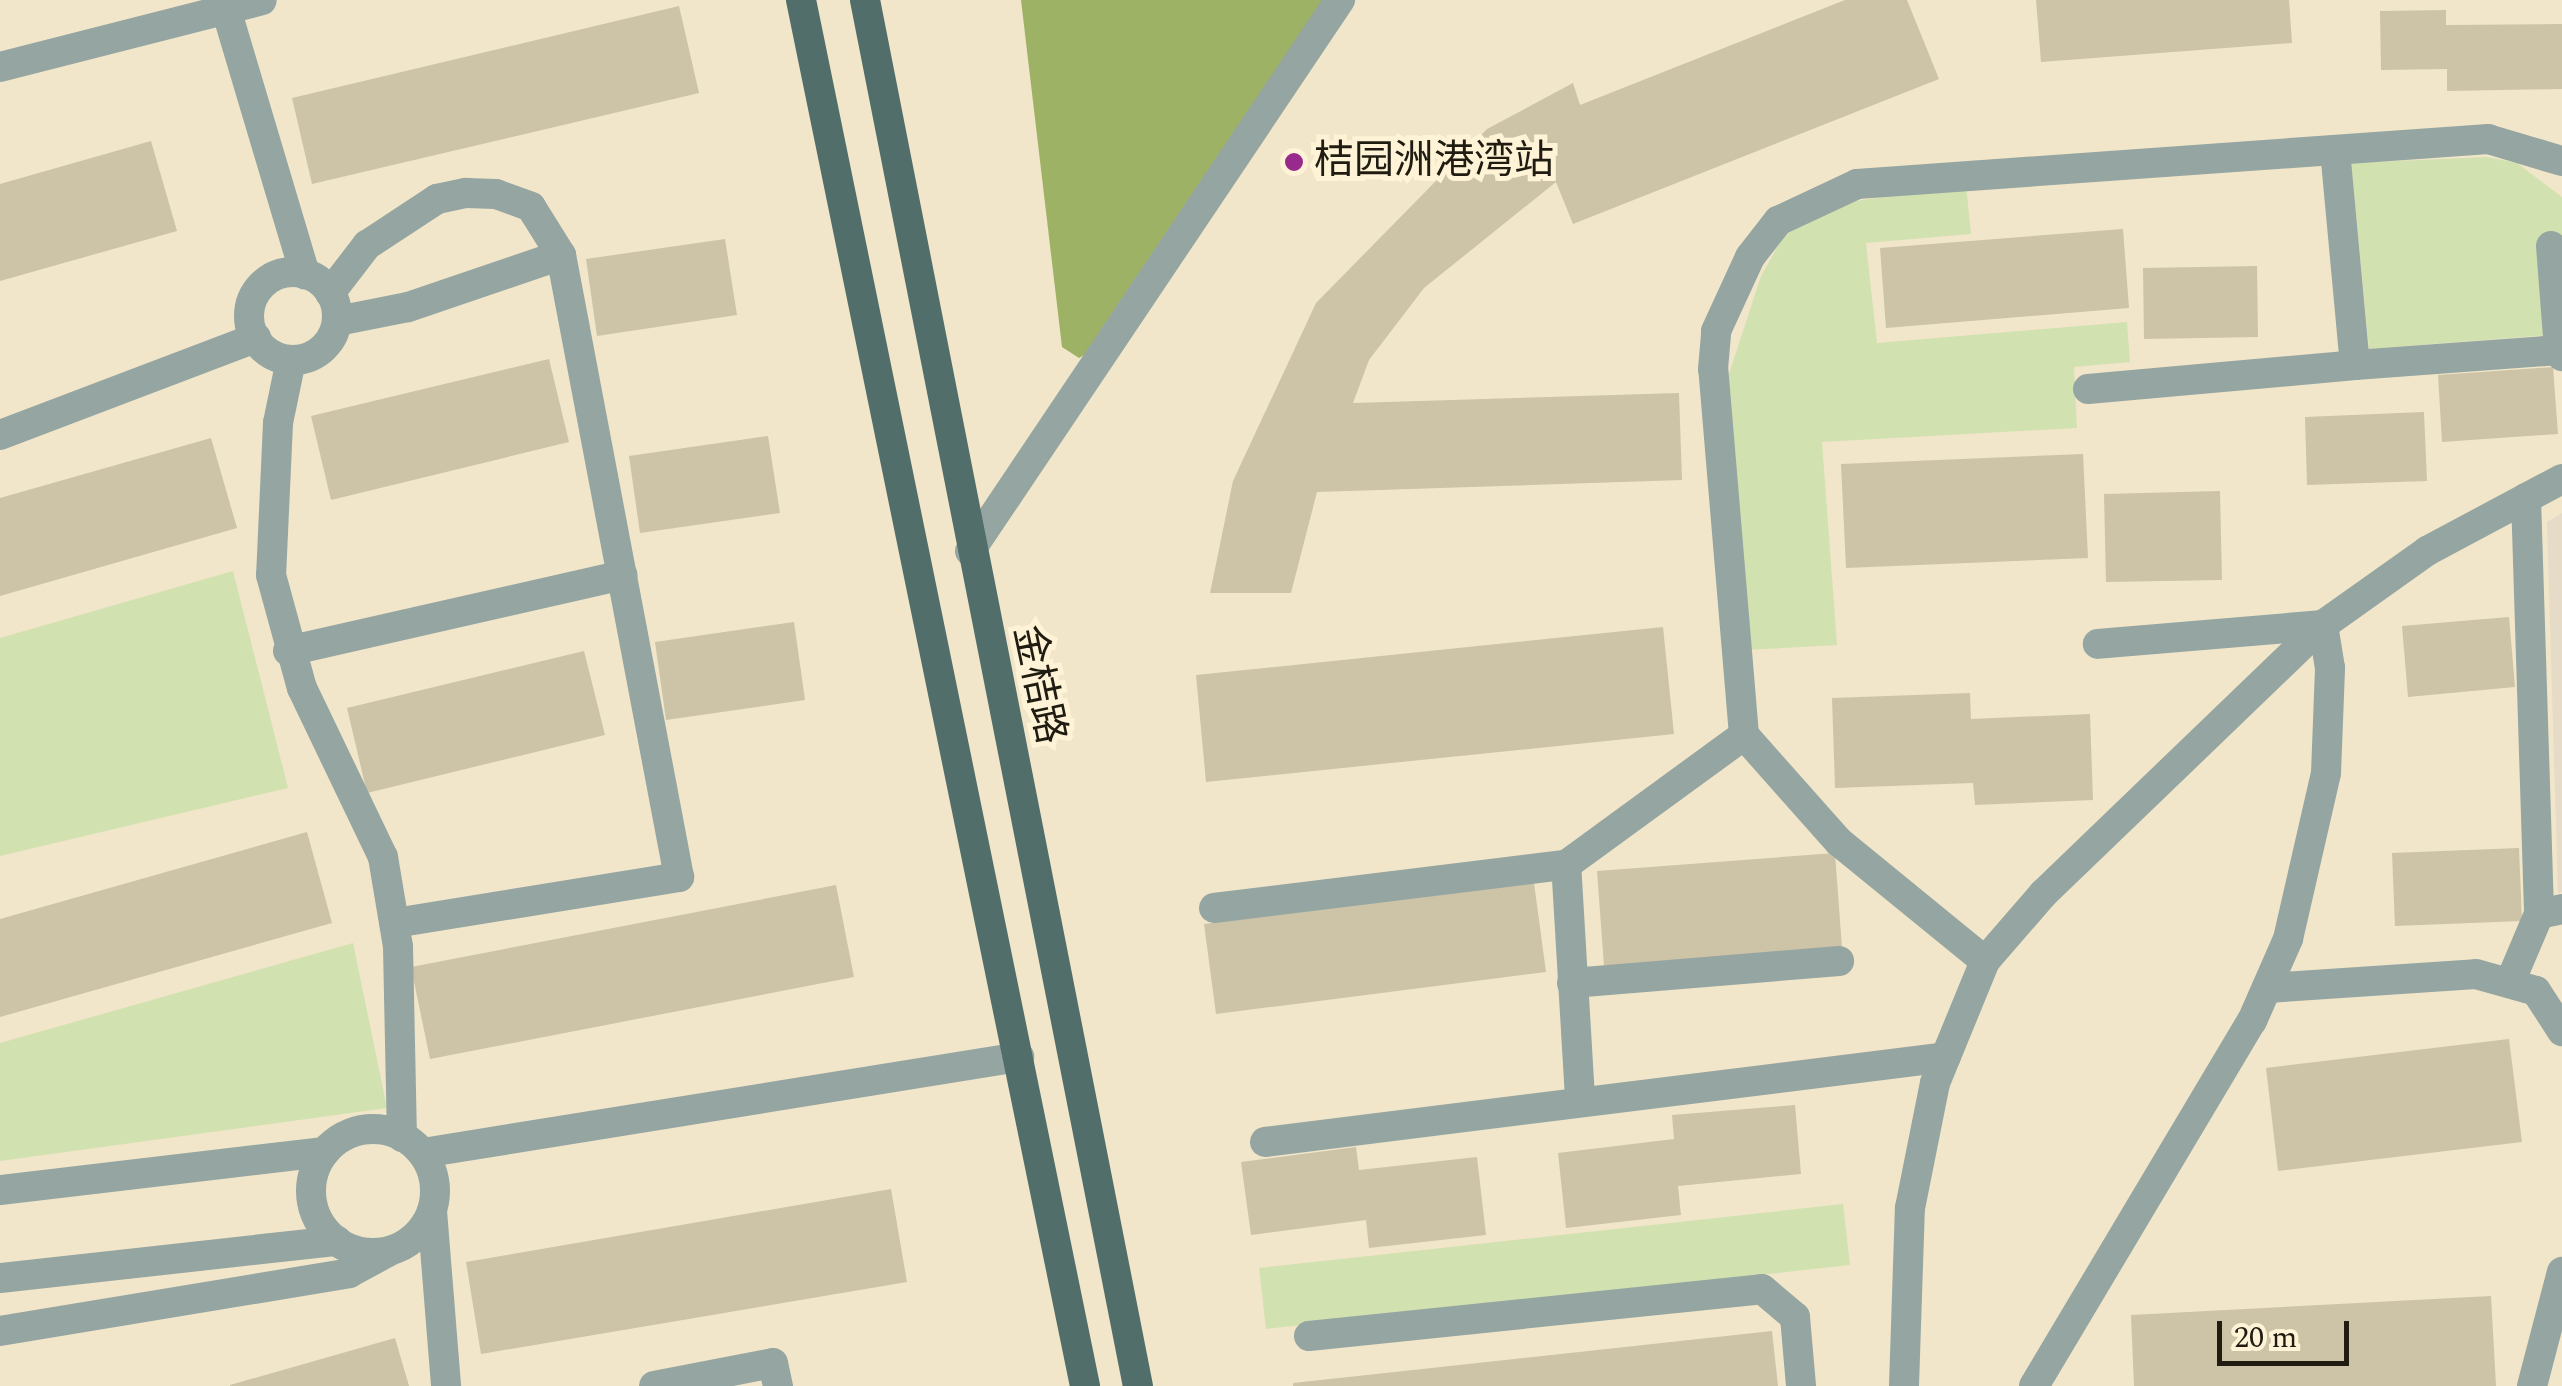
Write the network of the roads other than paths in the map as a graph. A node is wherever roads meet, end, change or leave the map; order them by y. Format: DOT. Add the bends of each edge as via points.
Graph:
graph roads {
  1 [pos="262,0"];
  2 [pos="802,0"];
  3 [pos="865,0"];
  4 [pos="1340,0"];
  5 [pos="226,9"];
  6 [pos="0,67"];
  7 [pos="2335,150"];
  8 [pos="2562,161"];
  9 [pos="2551,246"];
  10 [pos="561,255"];
  11 [pos="305,274"];
  12 [pos="334,307"];
  13 [pos="256,338"];
  14 [pos="2560,353"];
  15 [pos="291,360"];
  16 [pos="2355,365"];
  17 [pos="2088,389"];
  18 [pos="0,435"];
  19 [pos="2562,479"];
  20 [pos="2526,498"];
  21 [pos="970,552"];
  22 [pos="622,575"];
  23 [pos="2322,625"];
  24 [pos="2098,644"];
  25 [pos="288,651"];
  26 [pos="1744,735"];
  27 [pos="1566,866"];
  28 [pos="1214,908"];
  29 [pos="2550,911"];
  30 [pos="396,923"];
  31 [pos="1840,961"];
  32 [pos="1985,961"];
  33 [pos="2511,980"];
  34 [pos="1572,982"];
  35 [pos="2267,988"];
  36 [pos="2562,1031"];
  37 [pos="1946,1056"];
  38 [pos="1019,1057"];
  39 [pos="1580,1098"];
  40 [pos="1265,1142"];
  41 [pos="412,1145"];
  42 [pos="325,1152"];
  43 [pos="0,1190"];
  44 [pos="432,1212"];
  45 [pos="336,1241"];
  46 [pos="388,1252"];
  47 [pos="2562,1272"];
  48 [pos="0,1278"];
  49 [pos="2558,1303"];
  50 [pos="0,1331"];
  51 [pos="1310,1336"];
  52 [pos="446,1386"];
  53 [pos="654,1386"];
  54 [pos="778,1386"];
  55 [pos="1085,1386"];
  56 [pos="1138,1386"];
  57 [pos="1801,1386"];
  58 [pos="1904,1386"];
  59 [pos="2034,1386"];
  60 [pos="2532,1386"];
  1 -- 5 [label="street"];
  2 -- 38 [label="main road"];
  3 -- 21 [label="main road, 金桔路" via="922,269"];
  4 -- 21 [label="street"];
  5 -- 6 [label="street"];
  5 -- 11 [label="street"];
  7 -- 8 [label="street" via="2488,139"];
  7 -- 16 [label="street"];
  7 -- 26 [label="street" via="1857,184 1778,221 1731,296 1716,331 1713,369"];
  9 -- 14 [label="street"];
  10 -- 12 [label="street" via="408,307"];
  10 -- 12 [label="street" via="530,207 496,194 466,193 437,200 380,235"];
  10 -- 22 [label="street"];
  11 -- 12 [label="street"];
  11 -- 13 [label="street" via="280,274 257,290 249,317"];
  12 -- 15 [label="street" via="324,347"];
  13 -- 15 [label="street" via="270,354"];
  13 -- 18 [label="street"];
  14 -- 16 [label="street"];
  15 -- 25 [label="street" via="278,423 271,523 271,575"];
  16 -- 17 [label="street"];
  19 -- 20 [label="street"];
  20 -- 23 [label="street" via="2427,551"];
  20 -- 29 [label="street"];
  21 -- 56 [label="main road, 金桔路"];
  22 -- 25 [label="street"];
  22 -- 30 [label="street" via="679,876"];
  23 -- 24 [label="street"];
  23 -- 32 [label="street" via="2057,880"];
  23 -- 35 [label="street" via="2330,668 2326,773 2288,939"];
  25 -- 30 [label="street" via="368,815"];
  26 -- 27 [label="street"];
  26 -- 32 [label="street" via="1839,842"];
  27 -- 28 [label="street"];
  27 -- 34 [label="street"];
  29 -- 33 [label="street"];
  30 -- 41 [label="street"];
  31 -- 34 [label="street"];
  32 -- 37 [label="street"];
  33 -- 35 [label="street" via="2476,974"];
  33 -- 36 [label="street" via="2536,992"];
  34 -- 39 [label="street"];
  35 -- 59 [label="street"];
  37 -- 39 [label="street"];
  37 -- 58 [label="street" via="1910,1208"];
  38 -- 41 [label="street"];
  38 -- 55 [label="main road"];
  39 -- 40 [label="street"];
  41 -- 42 [label="street" via="369,1129 348,1134"];
  41 -- 44 [label="street" via="434,1182"];
  42 -- 43 [label="street"];
  42 -- 45 [label="street" via="311,1180 311,1200"];
  44 -- 46 [label="street" via="422,1230"];
  44 -- 52 [label="street"];
  45 -- 46 [label="street" via="367,1254"];
  45 -- 48 [label="street"];
  46 -- 50 [label="street" via="348,1273"];
  47 -- 49 [label="street"];
  49 -- 60 [label="street"];
  51 -- 57 [label="street" via="1762,1289 1795,1317"];
  53 -- 54 [label="street" via="773,1362"];
}
